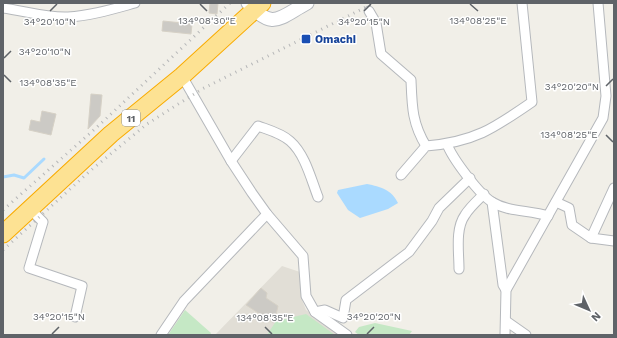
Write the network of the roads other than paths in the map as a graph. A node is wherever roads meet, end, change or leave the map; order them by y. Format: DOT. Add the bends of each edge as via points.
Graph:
graph roads {
  1 [pos="134,3"];
  2 [pos="307,3"];
  3 [pos="522,3"];
  4 [pos="598,3"];
  5 [pos="254,5"];
  6 [pos="3,8"];
  7 [pos="369,11"];
  8 [pos="182,76"];
  9 [pos="447,144"];
  10 [pos="426,146"];
  11 [pos="231,161"];
  12 [pos="401,175"];
  13 [pos="470,178"];
  14 [pos="614,188"];
  15 [pos="484,194"];
  16 [pos="318,197"];
  17 [pos="492,202"];
  18 [pos="556,202"];
  19 [pos="30,209"];
  20 [pos="267,214"];
  21 [pos="548,216"];
  22 [pos="3,234"];
  23 [pos="591,238"];
  24 [pos="614,241"];
  25 [pos="459,268"];
  26 [pos="506,290"];
  27 [pos="315,312"];
  28 [pos="75,317"];
  29 [pos="506,321"];
  30 [pos="161,335"];
  31 [pos="347,335"];
  32 [pos="505,335"];
  33 [pos="526,335"];
  1 -- 6 [label="street" via="106,12 68,17 45,16"];
  2 -- 5 [label="street" via="273,20 265,19"];
  3 -- 9 [label="street" via="532,102 480,135"];
  4 -- 18 [label="street" via="606,96 603,118"];
  5 -- 8 [label="highway, 11"];
  7 -- 10 [label="street" via="376,23 381,54 411,80 413,117 417,131"];
  8 -- 11 [label="street"];
  8 -- 19 [label="highway, 11" via="111,134"];
  9 -- 10 [label="street"];
  9 -- 13 [label="street" via="450,153"];
  10 -- 12 [label="street"];
  11 -- 16 [label="street" via="258,126 277,133 290,140 297,149 304,160"];
  11 -- 20 [label="street"];
  13 -- 15 [label="street"];
  13 -- 27 [label="street" via="439,208 408,252 346,300 343,318 325,310"];
  14 -- 23 [label="street"];
  15 -- 17 [label="street"];
  15 -- 25 [label="street" via="461,222"];
  17 -- 21 [label="street" via="517,211 536,212"];
  17 -- 26 [label="street" via="503,285"];
  18 -- 21 [label="street"];
  18 -- 23 [label="street" via="569,208 572,225"];
  19 -- 22 [label="highway, 11"];
  19 -- 28 [label="street" via="42,222 29,268 82,286"];
  20 -- 27 [label="street" via="303,256 306,296"];
  20 -- 30 [label="street" via="184,301"];
  21 -- 26 [label="street"];
  23 -- 24 [label="street"];
  26 -- 29 [label="street"];
  27 -- 31 [label="street"];
  29 -- 32 [label="street"];
  29 -- 33 [label="street"];
}
